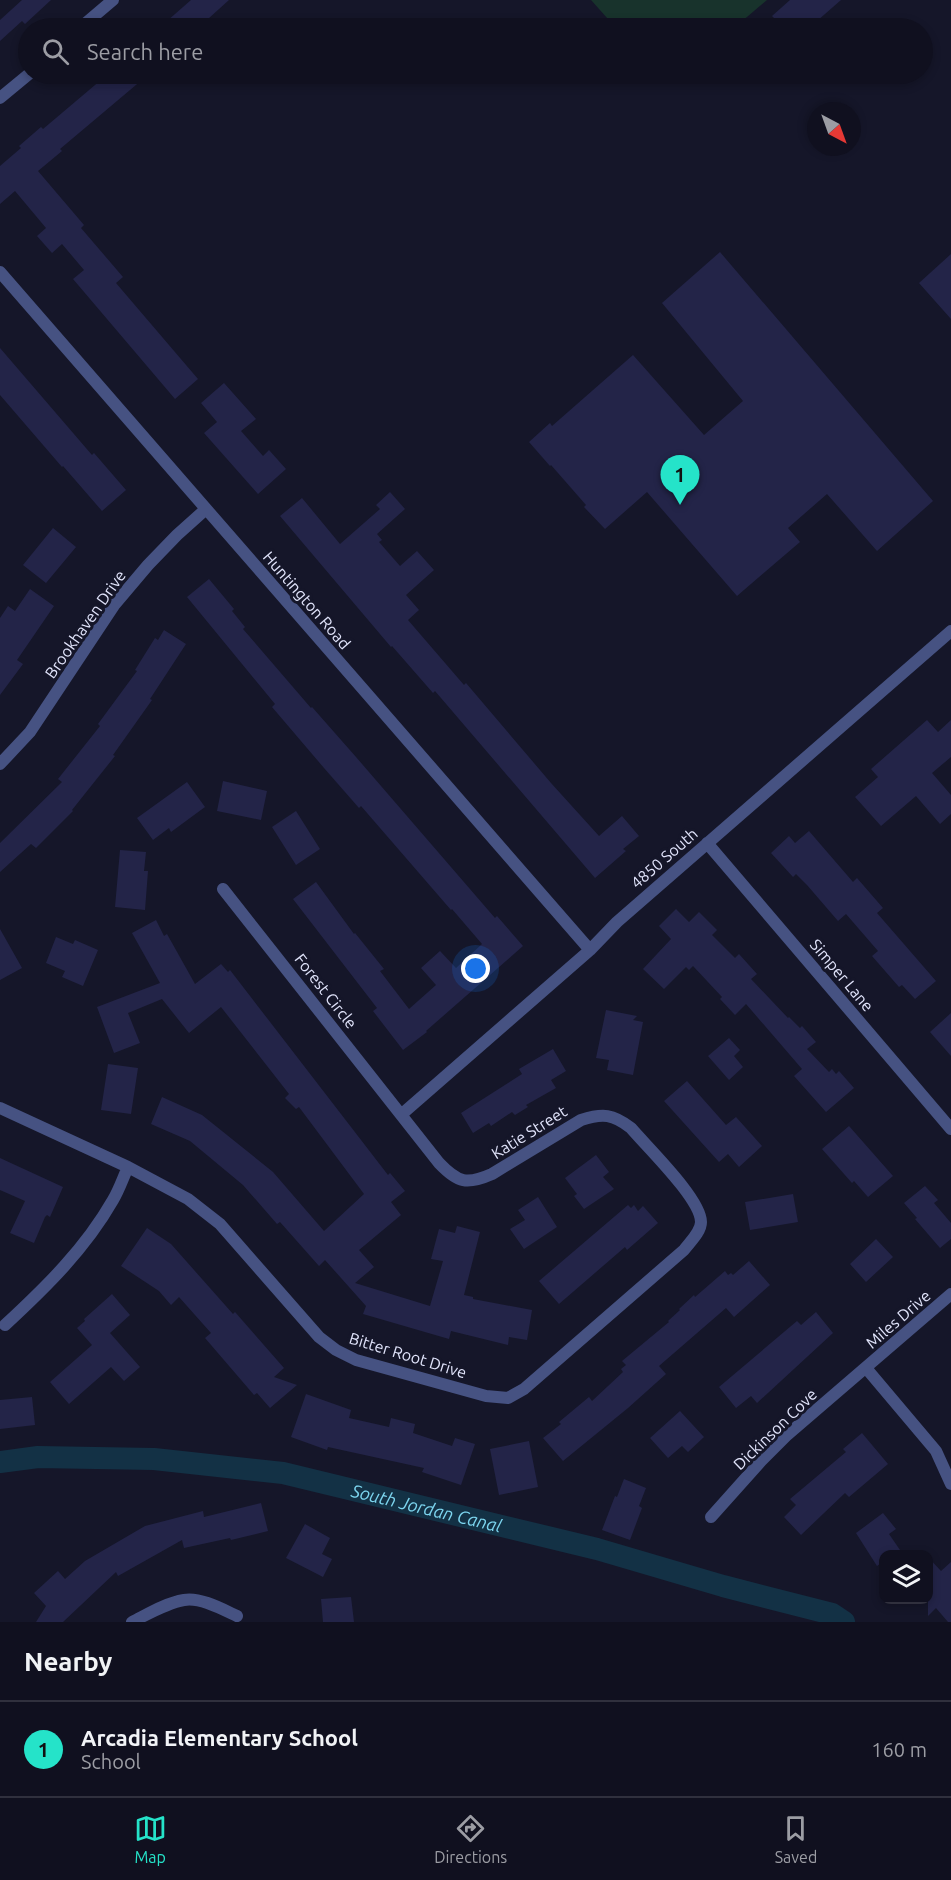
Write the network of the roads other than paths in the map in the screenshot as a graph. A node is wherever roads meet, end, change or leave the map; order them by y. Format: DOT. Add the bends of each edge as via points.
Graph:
graph roads {
  1 [pos="113,0"];
  2 [pos="92,18"];
  3 [pos="18,83"];
  4 [pos="0,99"];
  5 [pos="0,272"];
  6 [pos="206,509"];
  7 [pos="951,631"];
  8 [pos="0,764"];
  9 [pos="707,843"];
  10 [pos="223,889"];
  11 [pos="590,950"];
  12 [pos="0,1108"];
  13 [pos="402,1114"];
  14 [pos="951,1129"];
  15 [pos="128,1167"];
  16 [pos="699,1210"];
  17 [pos="951,1294"];
  18 [pos="5,1325"];
  19 [pos="866,1368"];
  20 [pos="951,1484"];
  21 [pos="711,1517"];
  22 [pos="237,1616"];
  23 [pos="132,1622"];
  1 -- 2 [label="street"];
  3 -- 4 [label="street"];
  5 -- 6 [label="street, Huntington Road"];
  6 -- 8 [label="street, Brookhaven Drive" via="155,557 115,604 30,732"];
  6 -- 11 [label="street, Huntington Road"];
  7 -- 9 [label="street, 4850 South"];
  9 -- 11 [label="street, 4850 South" via="616,922"];
  9 -- 14 [label="street, Simper Lane"];
  10 -- 13 [label="street, Forest Circle"];
  11 -- 13 [label="street, 4850 South"];
  12 -- 15 [label="street, Bitter Root Drive"];
  13 -- 16 [label="street, Katie Street" via="439,1163 464,1181 477,1181 492,1174 581,1120 609,1116 632,1128"];
  15 -- 16 [label="street, Bitter Root Drive" via="188,1199 220,1224 319,1336 336,1350 356,1360 486,1396 508,1398 524,1389 684,1250 701,1225"];
  15 -- 18 [label="street" via="114,1199 89,1237 50,1283"];
  17 -- 19 [label="street, Miles Drive"];
  19 -- 20 [label="street" via="936,1450"];
  19 -- 21 [label="street, Dickinson Cove" via="786,1436"];
  22 -- 23 [label="street" via="213,1604 185,1599"];
}
